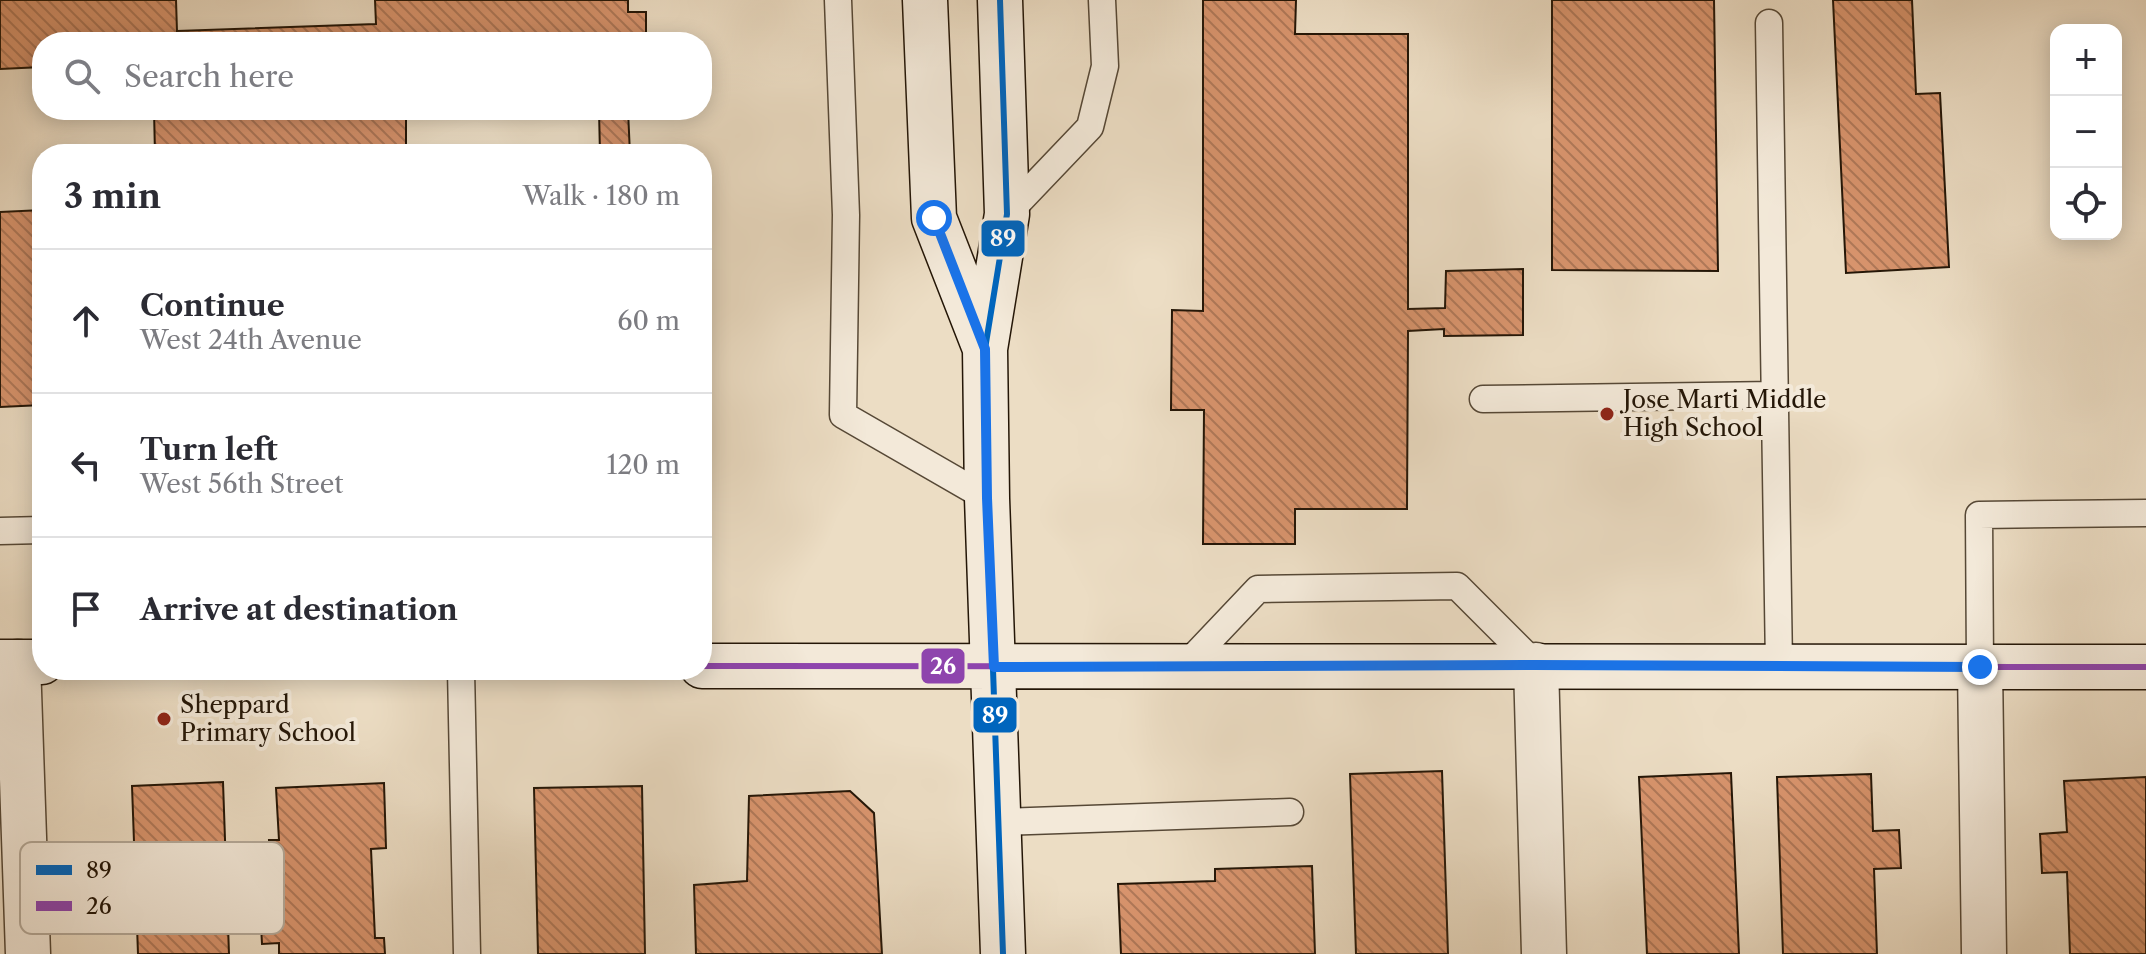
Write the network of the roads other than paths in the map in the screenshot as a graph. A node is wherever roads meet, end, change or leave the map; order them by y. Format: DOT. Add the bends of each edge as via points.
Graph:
graph roads {
  1 [pos="838,0"];
  2 [pos="925,0"];
  3 [pos="1000,0"];
  4 [pos="1102,0"];
  5 [pos="1769,23"];
  6 [pos="1007,214"];
  7 [pos="985,349"];
  8 [pos="1775,395"];
  9 [pos="1483,399"];
  10 [pos="987,498"];
  11 [pos="2146,513"];
  12 [pos="32,530"];
  13 [pos="0,531"];
  14 [pos="20,662"];
  15 [pos="1536,665"];
  16 [pos="712,666"];
  17 [pos="1185,666"];
  18 [pos="1779,666"];
  19 [pos="994,667"];
  20 [pos="1980,667"];
  21 [pos="2146,667"];
  22 [pos="461,680"];
  23 [pos="1290,812"];
  24 [pos="999,822"];
  25 [pos="25,842"];
  26 [pos="27,934"];
  27 [pos="28,954"];
  28 [pos="467,954"];
  29 [pos="1003,954"];
  30 [pos="1544,954"];
  31 [pos="1984,954"];
  1 -- 10 [label="lane" via="846,215 843,415"];
  2 -- 7 [label="street" via="934,218"];
  3 -- 6 [label="street"];
  4 -- 6 [label="lane" via="1105,66 1090,127"];
  5 -- 8 [label="lane"];
  6 -- 7 [label="street"];
  7 -- 10 [label="street"];
  8 -- 9 [label="lane"];
  8 -- 18 [label="lane"];
  10 -- 19 [label="street"];
  11 -- 20 [label="lane" via="1979,515"];
  12 -- 13 [label="lane"];
  14 -- 25 [label="street"];
  15 -- 17 [label="street"];
  15 -- 17 [label="lane" via="1457,586 1258,589"];
  15 -- 18 [label="street"];
  15 -- 30 [label="street"];
  16 -- 19 [label="street"];
  17 -- 19 [label="street"];
  18 -- 20 [label="street"];
  19 -- 24 [label="street"];
  20 -- 21 [label="street"];
  20 -- 31 [label="street"];
  22 -- 28 [label="lane"];
  23 -- 24 [label="lane"];
  24 -- 29 [label="street"];
  26 -- 27 [label="street"];
}
